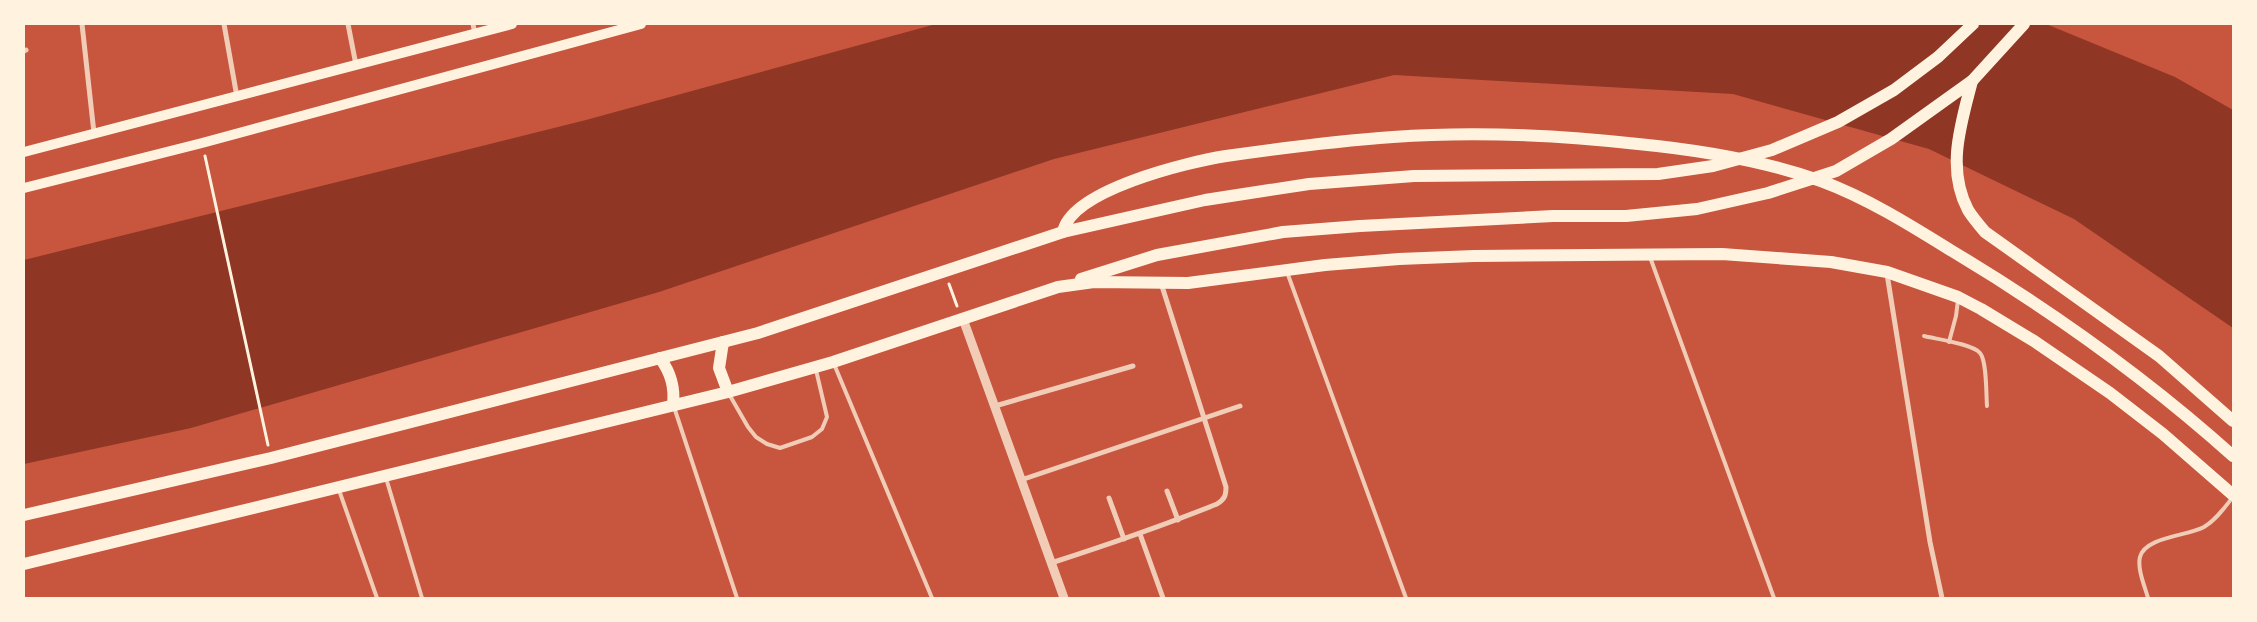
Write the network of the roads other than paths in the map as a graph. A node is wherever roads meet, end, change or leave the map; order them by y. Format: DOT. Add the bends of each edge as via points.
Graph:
graph roads {
  1 [pos="82,24"];
  2 [pos="224,24"];
  3 [pos="348,24"];
  4 [pos="512,24"];
  5 [pos="641,24"];
  6 [pos="1973,24"];
  7 [pos="2024,24"];
  8 [pos="474,29"];
  9 [pos="356,66"];
  10 [pos="1972,81"];
  11 [pos="237,97"];
  12 [pos="94,133"];
  13 [pos="24,152"];
  14 [pos="24,188"];
  15 [pos="1063,232"];
  16 [pos="1649,255"];
  17 [pos="1286,270"];
  18 [pos="1886,272"];
  19 [pos="1161,282"];
  20 [pos="1058,287"];
  21 [pos="1958,297"];
  22 [pos="963,319"];
  23 [pos="1924,336"];
  24 [pos="722,342"];
  25 [pos="1949,342"];
  26 [pos="660,358"];
  27 [pos="833,362"];
  28 [pos="1133,366"];
  29 [pos="816,367"];
  30 [pos="728,392"];
  31 [pos="673,404"];
  32 [pos="995,406"];
  33 [pos="1240,406"];
  34 [pos="1987,406"];
  35 [pos="1204,418"];
  36 [pos="2233,421"];
  37 [pos="2233,456"];
  38 [pos="386,475"];
  39 [pos="1021,480"];
  40 [pos="338,488"];
  41 [pos="1167,491"];
  42 [pos="2233,496"];
  43 [pos="1109,498"];
  44 [pos="24,515"];
  45 [pos="1178,520"];
  46 [pos="1140,534"];
  47 [pos="1124,539"];
  48 [pos="1051,563"];
  49 [pos="24,564"];
  50 [pos="377,598"];
  51 [pos="422,598"];
  52 [pos="737,598"];
  53 [pos="932,598"];
  54 [pos="1064,598"];
  55 [pos="1163,598"];
  56 [pos="1406,598"];
  57 [pos="1774,598"];
  58 [pos="1942,598"];
  59 [pos="2148,598"];
  1 -- 12 [label="street"];
  2 -- 11 [label="street"];
  3 -- 9 [label="street"];
  4 -- 8 [label="main road"];
  5 -- 14 [label="main road"];
  6 -- 15 [label="main road" via="1938,57 1894,90 1838,122 1772,150 1713,166 1658,174 1414,176 1309,184 1205,200"];
  7 -- 10 [label="main road"];
  8 -- 9 [label="main road"];
  9 -- 11 [label="main road"];
  10 -- 20 [label="main road" via="1891,139 1836,171 1768,194 1697,209 1626,216 1553,216 1283,232 1157,255"];
  10 -- 36 [label="main road" via="1955,157 1958,184 1968,210 1985,232 2160,356"];
  11 -- 12 [label="main road"];
  12 -- 13 [label="main road"];
  15 -- 24 [label="main road"];
  15 -- 37 [label="main road" via="1067,219 1080,206 1133,180 1167,169 1203,160 1292,147 1381,138 1542,135 1683,149 1763,163 1823,182 1892,214 2016,289 2141,378"];
  16 -- 17 [label="main road" via="1400,259"];
  16 -- 18 [label="main road" via="1777,257"];
  16 -- 57 [label="lane"];
  17 -- 19 [label="main road" via="1188,283"];
  17 -- 56 [label="lane"];
  18 -- 21 [label="main road"];
  18 -- 58 [label="street"];
  19 -- 20 [label="main road" via="1094,282"];
  19 -- 35 [label="street"];
  20 -- 22 [label="main road"];
  21 -- 25 [label="lane"];
  21 -- 42 [label="main road" via="2034,341 2110,393 2163,434"];
  22 -- 27 [label="main road"];
  22 -- 32 [label="street"];
  23 -- 25 [label="lane"];
  24 -- 26 [label="main road"];
  24 -- 30 [label="main road" via="719,368"];
  25 -- 34 [label="lane" via="1981,353"];
  26 -- 31 [label="main road" via="673,385"];
  26 -- 44 [label="main road" via="271,458"];
  27 -- 29 [label="main road"];
  27 -- 53 [label="lane"];
  28 -- 32 [label="street"];
  29 -- 30 [label="main road"];
  29 -- 30 [label="lane" via="827,417 822,429 812,437 780,448 756,437"];
  30 -- 31 [label="main road"];
  31 -- 38 [label="main road"];
  31 -- 52 [label="lane"];
  32 -- 39 [label="street"];
  33 -- 35 [label="street"];
  35 -- 39 [label="street"];
  35 -- 45 [label="street" via="1226,494 1223,500"];
  38 -- 40 [label="main road"];
  38 -- 51 [label="lane"];
  39 -- 48 [label="street"];
  40 -- 49 [label="main road"];
  40 -- 50 [label="lane"];
  41 -- 45 [label="street"];
  42 -- 59 [label="lane" via="2216,518 2202,528 2152,543 2143,550 2139,562"];
  43 -- 47 [label="street"];
  45 -- 46 [label="street"];
  46 -- 47 [label="street"];
  46 -- 55 [label="street"];
  47 -- 48 [label="street"];
  48 -- 54 [label="street"];
}
